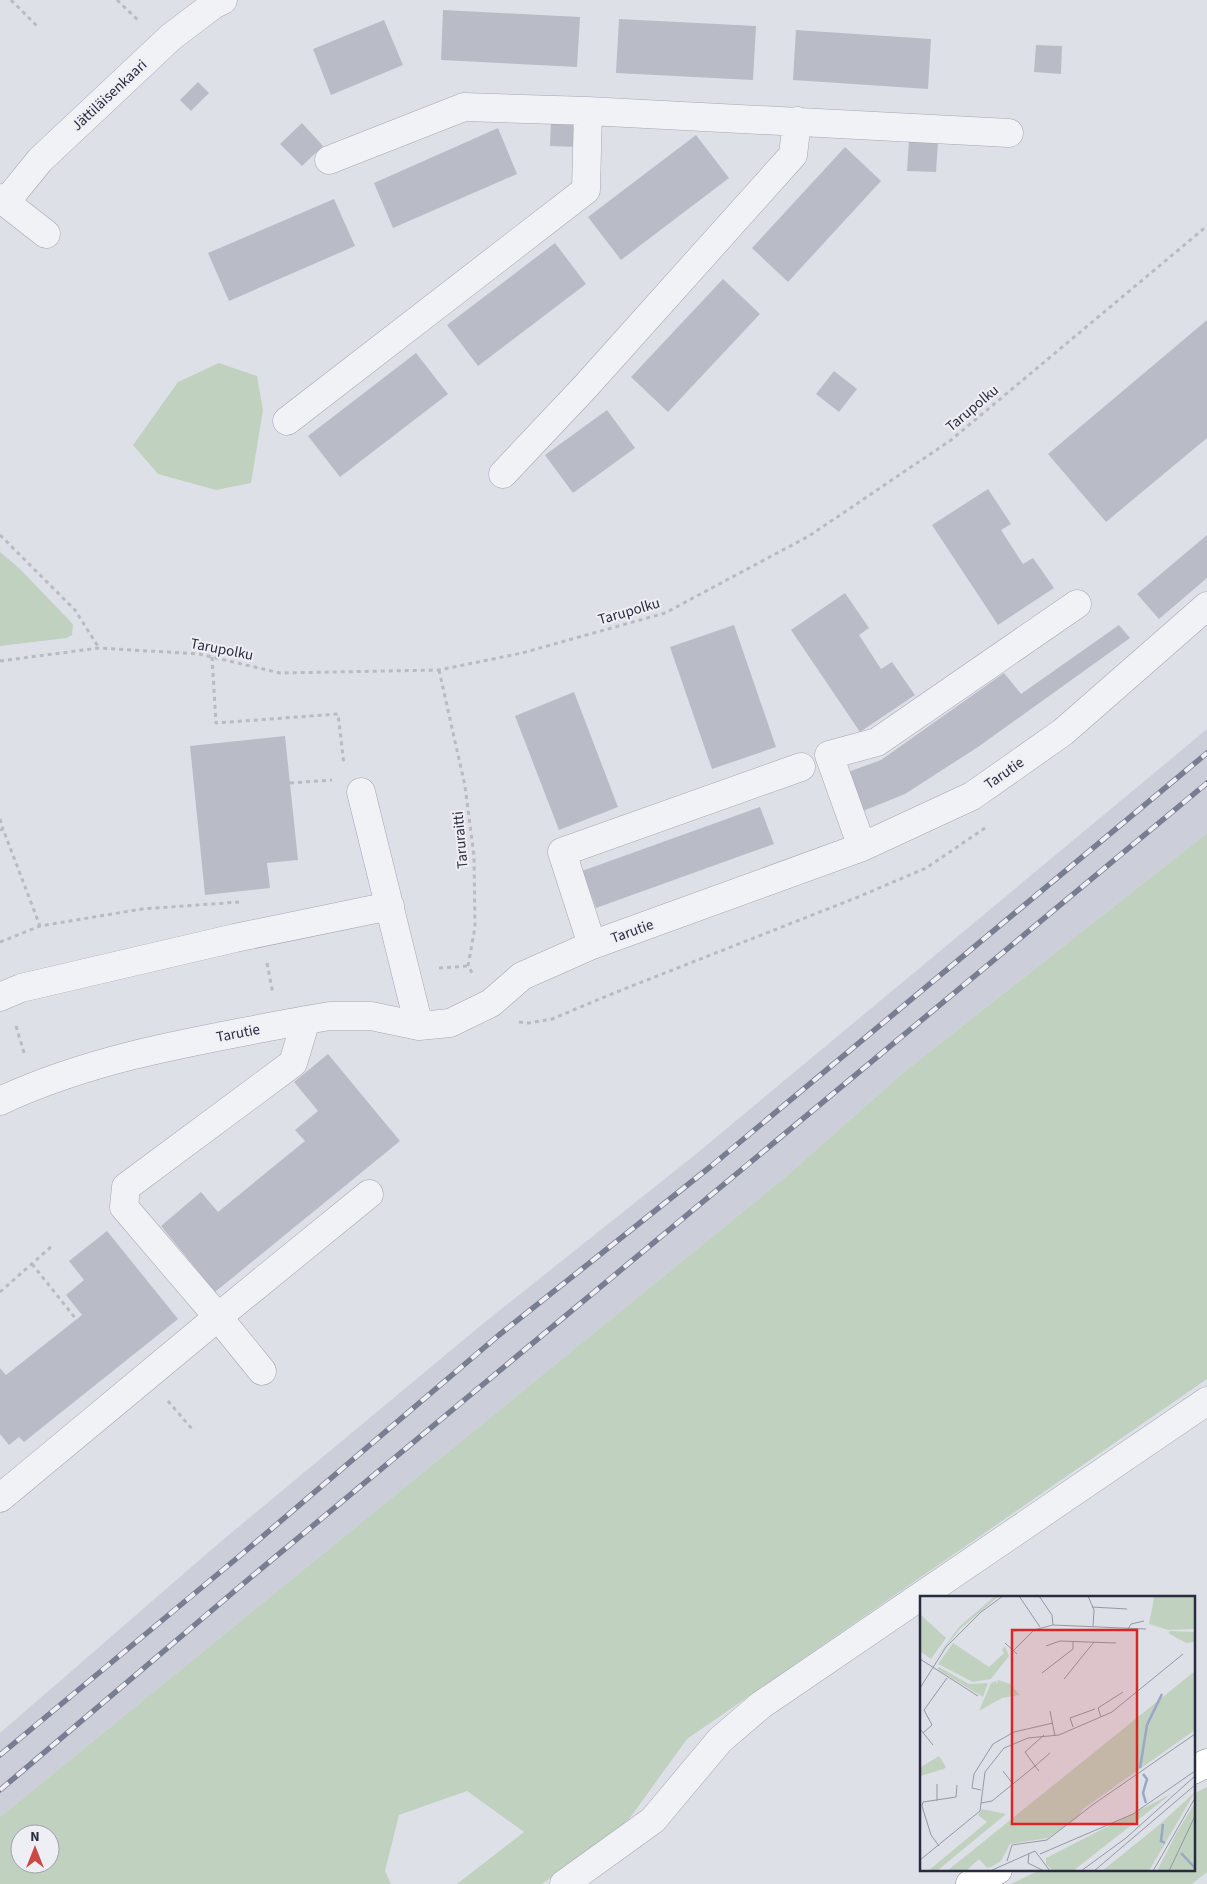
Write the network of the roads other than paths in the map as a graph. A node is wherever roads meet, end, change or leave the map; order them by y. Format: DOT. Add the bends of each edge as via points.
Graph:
graph roads {
  1 [pos="223,0"];
  2 [pos="588,111"];
  3 [pos="797,121"];
  4 [pos="1009,133"];
  5 [pos="329,160"];
  6 [pos="2,200"];
  7 [pos="46,234"];
  8 [pos="287,422"];
  9 [pos="503,474"];
  10 [pos="1077,604"];
  11 [pos="1207,606"];
  12 [pos="801,767"];
  13 [pos="361,792"];
  14 [pos="862,847"];
  15 [pos="390,906"];
  16 [pos="592,945"];
  17 [pos="0,996"];
  18 [pos="306,1020"];
  19 [pos="419,1026"];
  20 [pos="0,1101"];
  21 [pos="369,1194"];
  22 [pos="218,1317"];
  23 [pos="262,1370"];
  24 [pos="1207,1401"];
  25 [pos="3,1491"];
  26 [pos="920,1596"];
  27 [pos="921,1596"];
  28 [pos="1207,1763"];
  29 [pos="1194,1770"];
  30 [pos="994,1872"];
  31 [pos="564,1884"];
  32 [pos="970,1884"];
  1 -- 6 [label="street, Jättiläisenkaari" via="171,37"];
  2 -- 3 [label="street"];
  2 -- 5 [label="street" via="464,107"];
  2 -- 8 [label="street" via="586,190"];
  3 -- 4 [label="street"];
  3 -- 9 [label="street" via="794,155"];
  6 -- 7 [label="street"];
  10 -- 14 [label="street" via="876,742 829,756"];
  11 -- 14 [label="street, Tarutie" via="1063,732 972,796"];
  12 -- 16 [label="street" via="562,852"];
  13 -- 15 [label="street"];
  14 -- 16 [label="street, Tarutie"];
  15 -- 17 [label="street" via="21,988"];
  15 -- 19 [label="street"];
  16 -- 19 [label="street, Tarutie" via="522,976 491,1003 450,1023"];
  18 -- 19 [label="street, Tarutie" via="330,1016 371,1016"];
  18 -- 20 [label="street, Tarutie" via="151,1050 30,1087"];
  18 -- 22 [label="street" via="293,1063 126,1187 124,1207"];
  21 -- 22 [label="street"];
  22 -- 23 [label="street"];
  22 -- 25 [label="street"];
  24 -- 27 [label="street"];
  26 -- 31 [label="street" via="762,1704 720,1740 653,1820"];
  28 -- 29 [label="highway"];
  30 -- 32 [label="highway"];
}
